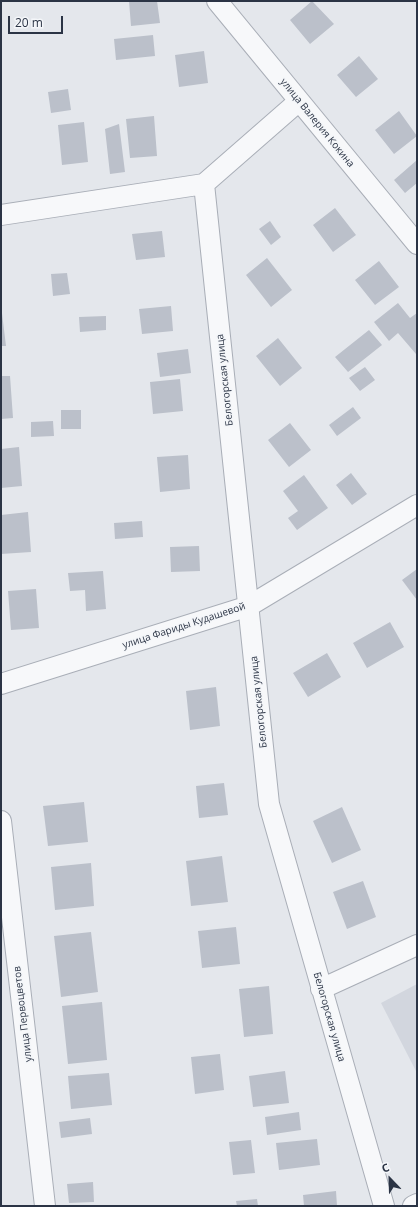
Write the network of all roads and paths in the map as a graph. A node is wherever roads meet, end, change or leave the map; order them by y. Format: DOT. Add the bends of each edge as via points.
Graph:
graph roads {
  1 [pos="218,1"];
  2 [pos="299,101"];
  3 [pos="204,184"];
  4 [pos="1,215"];
  5 [pos="417,244"];
  6 [pos="417,505"];
  7 [pos="249,606"];
  8 [pos="1,684"];
  9 [pos="1,821"];
  10 [pos="417,945"];
  11 [pos="321,989"];
  12 [pos="417,1204"];
  13 [pos="45,1206"];
  14 [pos="384,1206"];
  15 [pos="413,1206"];
  1 -- 2 [label="street, улица Валерия Кокина"];
  2 -- 3 [label="street"];
  2 -- 5 [label="street, улица Валерия Кокина"];
  3 -- 4 [label="street"];
  3 -- 7 [label="street, Белогорская улица"];
  6 -- 7 [label="street, улица Фариды Кудашевой"];
  7 -- 8 [label="street, улица Фариды Кудашевой"];
  7 -- 11 [label="street, Белогорская улица" via="269,804"];
  9 -- 13 [label="street, улица Первоцветов"];
  10 -- 11 [label="street"];
  11 -- 14 [label="street, Белогорская улица"];
  12 -- 15 [label="street"];
}
